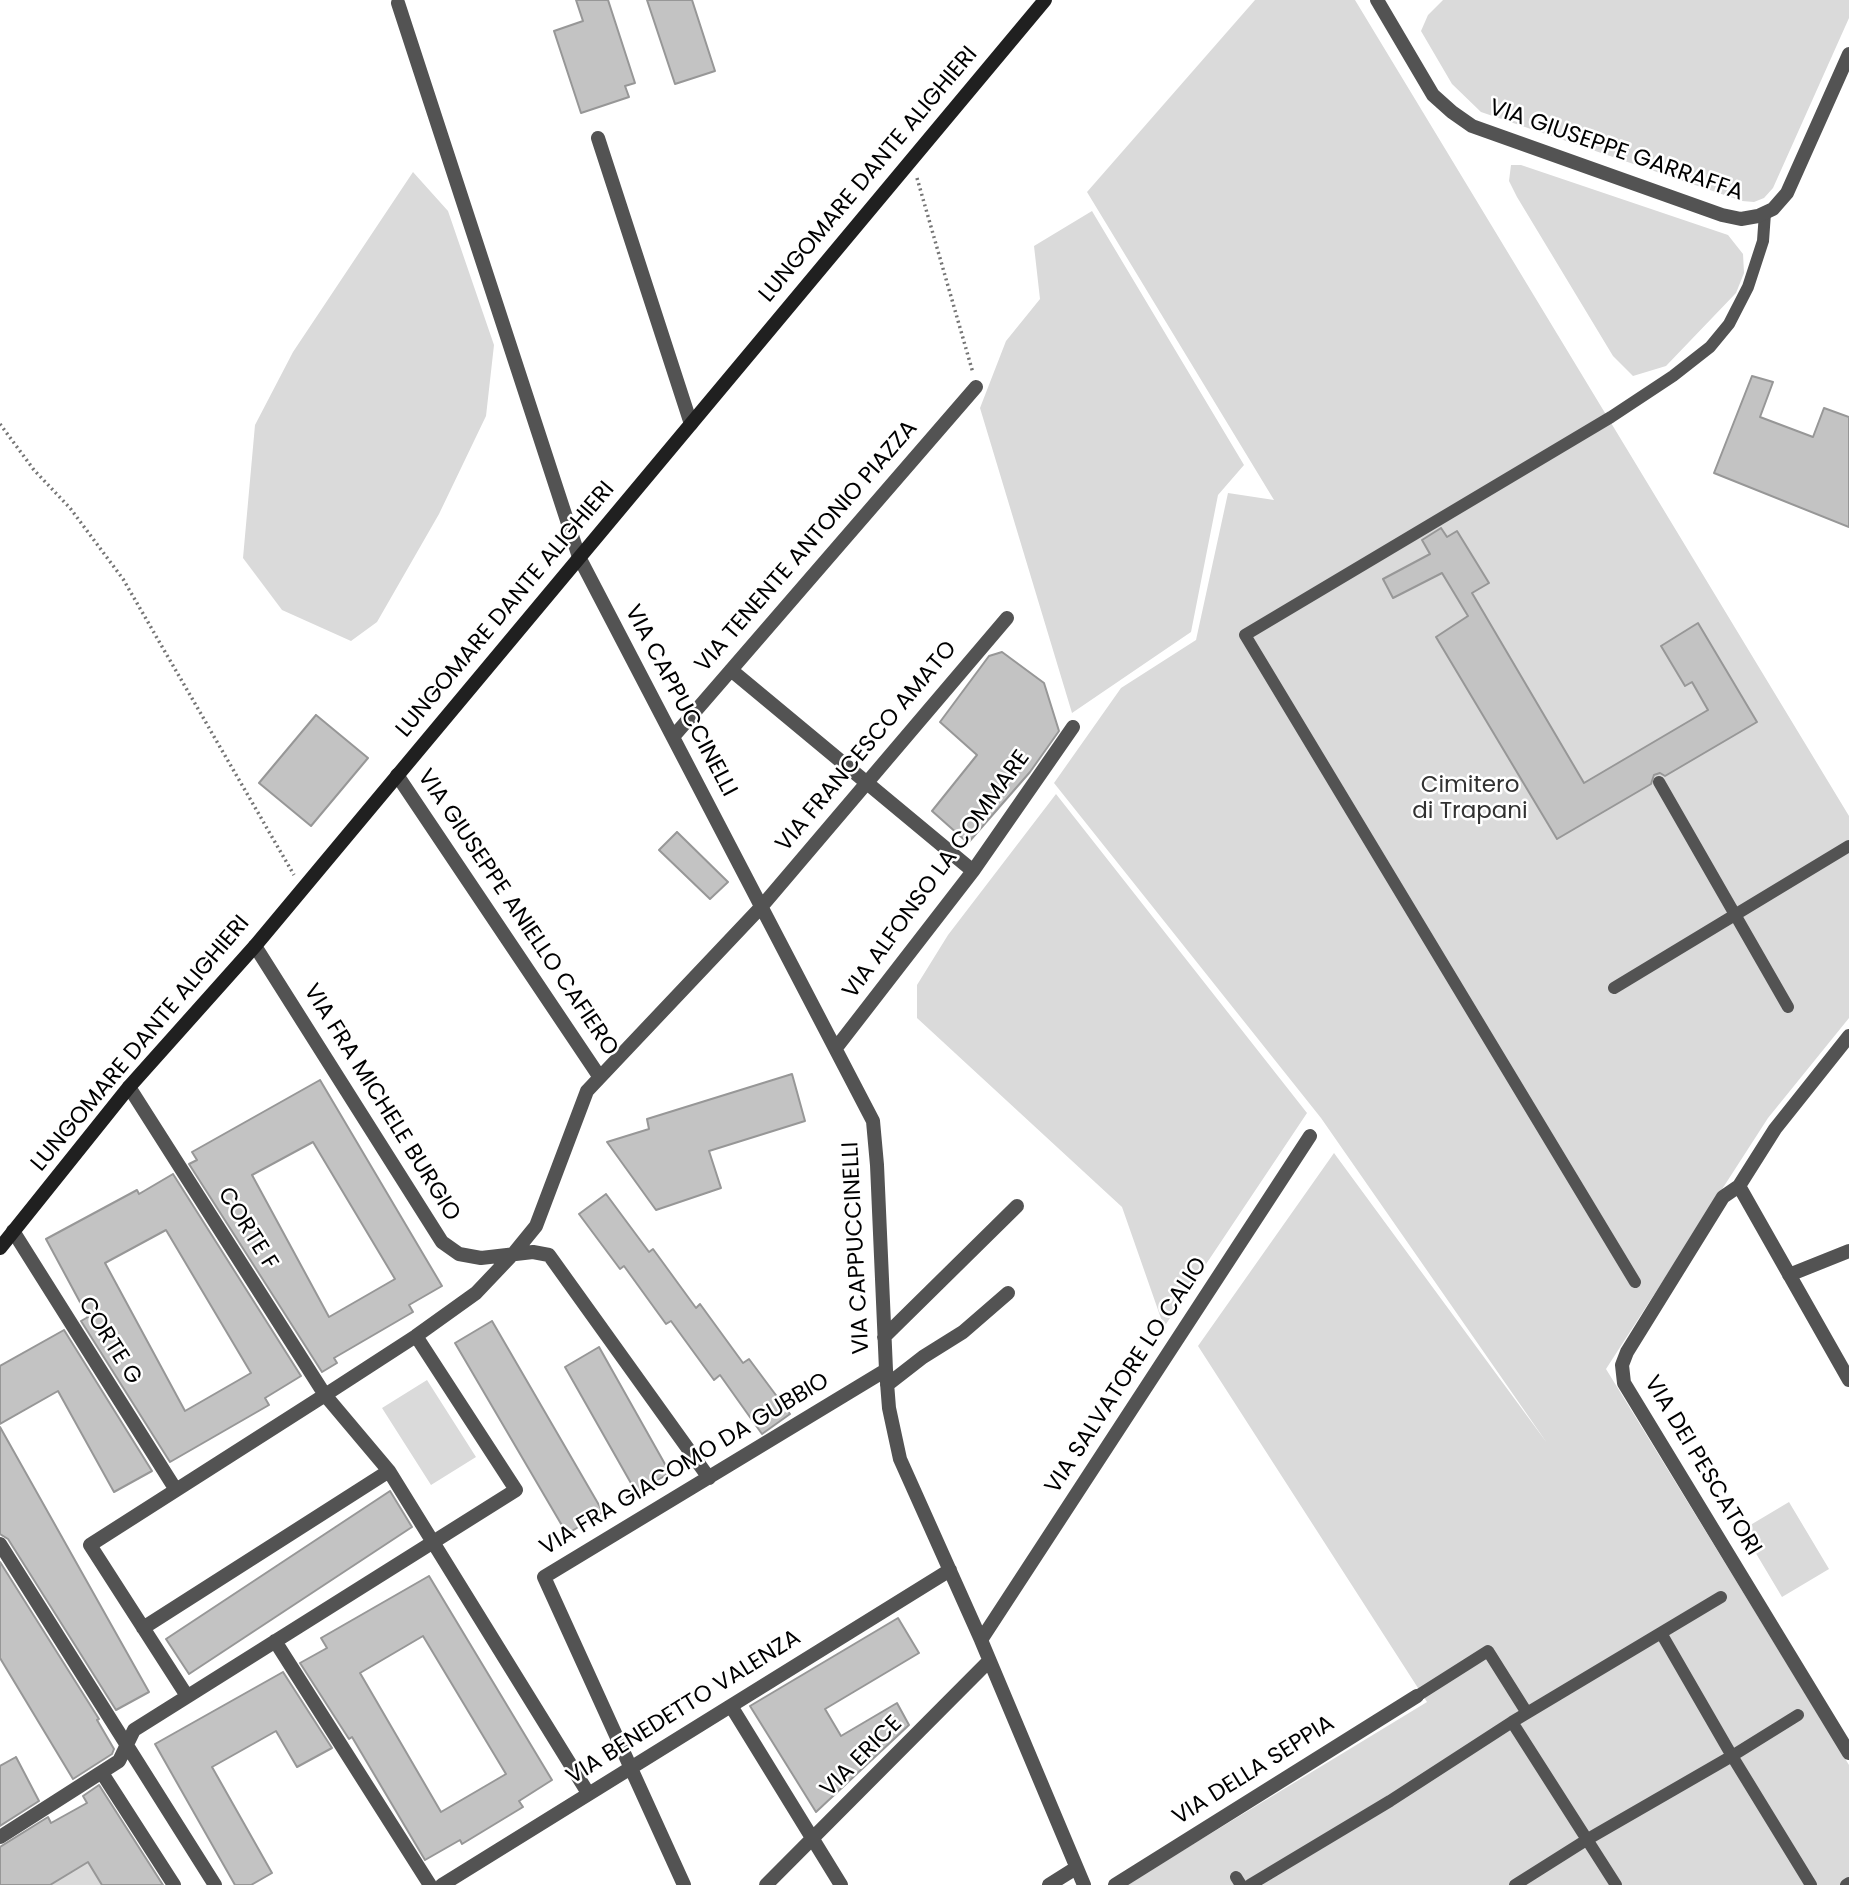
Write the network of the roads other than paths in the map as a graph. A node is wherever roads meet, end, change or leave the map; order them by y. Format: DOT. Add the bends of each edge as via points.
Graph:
graph roads {
  1 [pos="1045,0"];
  2 [pos="1377,0"];
  3 [pos="398,3"];
  4 [pos="1849,54"];
  5 [pos="598,138"];
  6 [pos="1765,213"];
  7 [pos="976,387"];
  8 [pos="691,424"];
  9 [pos="579,557"];
  10 [pos="1007,618"];
  11 [pos="731,670"];
  12 [pos="1073,727"];
  13 [pos="673,737"];
  14 [pos="397,775"];
  15 [pos="1659,782"];
  16 [pos="867,783"];
  17 [pos="1849,846"];
  18 [pos="973,871"];
  19 [pos="762,906"];
  20 [pos="1735,914"];
  21 [pos="255,946"];
  22 [pos="1614,988"];
  23 [pos="1788,1007"];
  24 [pos="1849,1035"];
  25 [pos="836,1048"];
  26 [pos="599,1076"];
  27 [pos="129,1087"];
  28 [pos="1310,1136"];
  29 [pos="1739,1186"];
  30 [pos="1017,1206"];
  31 [pos="13,1231"];
  32 [pos="0,1248"];
  33 [pos="1849,1251"];
  34 [pos="514,1253"];
  35 [pos="1789,1275"];
  36 [pos="1635,1282"];
  37 [pos="1008,1293"];
  38 [pos="416,1336"];
  39 [pos="884,1337"];
  40 [pos="886,1370"];
  41 [pos="1849,1380"];
  42 [pos="887,1385"];
  43 [pos="326,1395"];
  44 [pos="389,1471"];
  45 [pos="709,1478"];
  46 [pos="176,1490"];
  47 [pos="432,1542"];
  48 [pos="0,1544"];
  49 [pos="950,1570"];
  50 [pos="1721,1597"];
  51 [pos="143,1628"];
  52 [pos="1661,1633"];
  53 [pos="981,1640"];
  54 [pos="275,1641"];
  55 [pos="989,1661"];
  56 [pos="187,1696"];
  57 [pos="1417,1696"];
  58 [pos="731,1706"];
  59 [pos="1527,1713"];
  60 [pos="1798,1715"];
  61 [pos="1512,1722"];
  62 [pos="127,1746"];
  63 [pos="1849,1753"];
  64 [pos="1732,1756"];
  65 [pos="631,1768"];
  66 [pos="102,1773"];
  67 [pos="589,1793"];
  68 [pos="0,1837"];
  69 [pos="813,1839"];
  70 [pos="1588,1839"];
  71 [pos="1076,1868"];
  72 [pos="174,1885"];
  73 [pos="215,1885"];
  74 [pos="430,1885"];
  75 [pos="442,1885"];
  76 [pos="684,1885"];
  77 [pos="766,1885"];
  78 [pos="841,1885"];
  79 [pos="1049,1885"];
  80 [pos="1084,1885"];
  81 [pos="1115,1885"];
  82 [pos="1250,1885"];
  83 [pos="1515,1885"];
  84 [pos="1616,1885"];
  85 [pos="1811,1885"];
  1 -- 8 [label="main road, LUNGOMARE DANTE ALIGHIERI"];
  2 -- 6 [label="street, VIA GIUSEPPE GARRAFFA" via="1433,95 1472,126 1722,215 1741,219"];
  3 -- 9 [label="street, VIA CAPPUCCINELLI"];
  4 -- 6 [label="street, VIA GIUSEPPE GARRAFFA" via="1787,193"];
  5 -- 8 [label="street"];
  6 -- 36 [label="lane" via="1763,241 1748,287 1729,324 1710,347 1611,417 1245,635"];
  7 -- 11 [label="street, VIA TENENTE ANTONIO PIAZZA"];
  8 -- 9 [label="main road, LUNGOMARE DANTE ALIGHIERI"];
  9 -- 13 [label="street, VIA CAPPUCCINELLI"];
  9 -- 14 [label="main road, LUNGOMARE DANTE ALIGHIERI"];
  10 -- 16 [label="street, VIA FRANCESCO AMATO"];
  11 -- 13 [label="street, VIA TENENTE ANTONIO PIAZZA"];
  11 -- 16 [label="street"];
  12 -- 18 [label="street, VIA ALFONSO LA COMMARE"];
  13 -- 19 [label="street, VIA CAPPUCCINELLI"];
  14 -- 21 [label="main road, LUNGOMARE DANTE ALIGHIERI"];
  14 -- 26 [label="street, VIA GIUSEPPE ANIELLO CAFIERO"];
  15 -- 20 [label="lane"];
  16 -- 18 [label="street"];
  16 -- 19 [label="street, VIA FRANCESCO AMATO"];
  17 -- 20 [label="lane"];
  18 -- 25 [label="street, VIA ALFONSO LA COMMARE"];
  19 -- 25 [label="street, VIA CAPPUCCINELLI"];
  19 -- 26 [label="street, VIA FRANCESCO AMATO"];
  20 -- 22 [label="lane"];
  20 -- 23 [label="lane"];
  21 -- 27 [label="main road, LUNGOMARE DANTE ALIGHIERI"];
  21 -- 34 [label="street, VIA FRA MICHELE BURGIO" via="442,1242 459,1254 481,1258"];
  24 -- 29 [label="street, VIA DEI PESCATORI" via="1775,1129"];
  25 -- 39 [label="street, VIA CAPPUCCINELLI" via="873,1121"];
  26 -- 34 [label="street" via="587,1091 536,1226"];
  27 -- 31 [label="main road, LUNGOMARE DANTE ALIGHIERI"];
  27 -- 43 [label="street, CORTE F"];
  28 -- 53 [label="street, VIA SALVATORE LO CALIO"];
  29 -- 35 [label="street"];
  29 -- 63 [label="street, VIA DEI PESCATORI" via="1723,1197 1627,1352 1622,1366 1624,1383"];
  30 -- 39 [label="street"];
  31 -- 32 [label="main road, LUNGOMARE DANTE ALIGHIERI"];
  31 -- 46 [label="street, CORTE G"];
  33 -- 35 [label="street"];
  34 -- 38 [label="street" via="476,1293"];
  34 -- 45 [label="street, VIA FRA MICHELE BURGIO" via="549,1255"];
  35 -- 41 [label="street"];
  37 -- 42 [label="street" via="963,1332"];
  38 -- 43 [label="street"];
  38 -- 47 [label="street" via="516,1490"];
  39 -- 40 [label="street, VIA CAPPUCCINELLI"];
  40 -- 42 [label="street, VIA CAPPUCCINELLI"];
  40 -- 45 [label="street, VIA FRA GIACOMO DA GUBBIO"];
  42 -- 49 [label="street, VIA CAPPUCCINELLI" via="900,1459"];
  43 -- 44 [label="street, CORTE F"];
  43 -- 46 [label="street"];
  44 -- 47 [label="street, CORTE F"];
  44 -- 51 [label="street"];
  45 -- 65 [label="street, VIA FRA GIACOMO DA GUBBIO" via="544,1577"];
  46 -- 51 [label="street" via="90,1545"];
  47 -- 54 [label="street"];
  47 -- 67 [label="street, CORTE F"];
  48 -- 62 [label="street"];
  49 -- 53 [label="street, VIA CAPPUCCINELLI"];
  49 -- 58 [label="street, VIA BENEDETTO VALENZA"];
  50 -- 52 [label="lane"];
  51 -- 56 [label="street"];
  52 -- 59 [label="lane"];
  52 -- 64 [label="lane"];
  53 -- 55 [label="street, VIA CAPPUCCINELLI"];
  54 -- 56 [label="street"];
  54 -- 74 [label="street"];
  55 -- 69 [label="street, VIA ERICE"];
  55 -- 71 [label="street, VIA CAPPUCCINELLI"];
  56 -- 62 [label="street" via="134,1730"];
  57 -- 59 [label="lane" via="1488,1651"];
  57 -- 81 [label="street, VIA DELLA SEPPIA"];
  58 -- 65 [label="street, VIA BENEDETTO VALENZA"];
  58 -- 69 [label="street"];
  59 -- 61 [label="lane"];
  60 -- 64 [label="lane"];
  61 -- 70 [label="lane"];
  61 -- 82 [label="lane"];
  62 -- 66 [label="street" via="120,1761"];
  62 -- 73 [label="street"];
  64 -- 70 [label="lane"];
  64 -- 85 [label="lane"];
  65 -- 67 [label="street, VIA BENEDETTO VALENZA"];
  65 -- 76 [label="street"];
  66 -- 68 [label="street"];
  66 -- 72 [label="street"];
  67 -- 75 [label="street, VIA BENEDETTO VALENZA"];
  69 -- 77 [label="street, VIA ERICE"];
  69 -- 78 [label="street"];
  70 -- 83 [label="lane"];
  70 -- 84 [label="lane"];
  71 -- 79 [label="street"];
  71 -- 80 [label="street, VIA CAPPUCCINELLI"];
}
